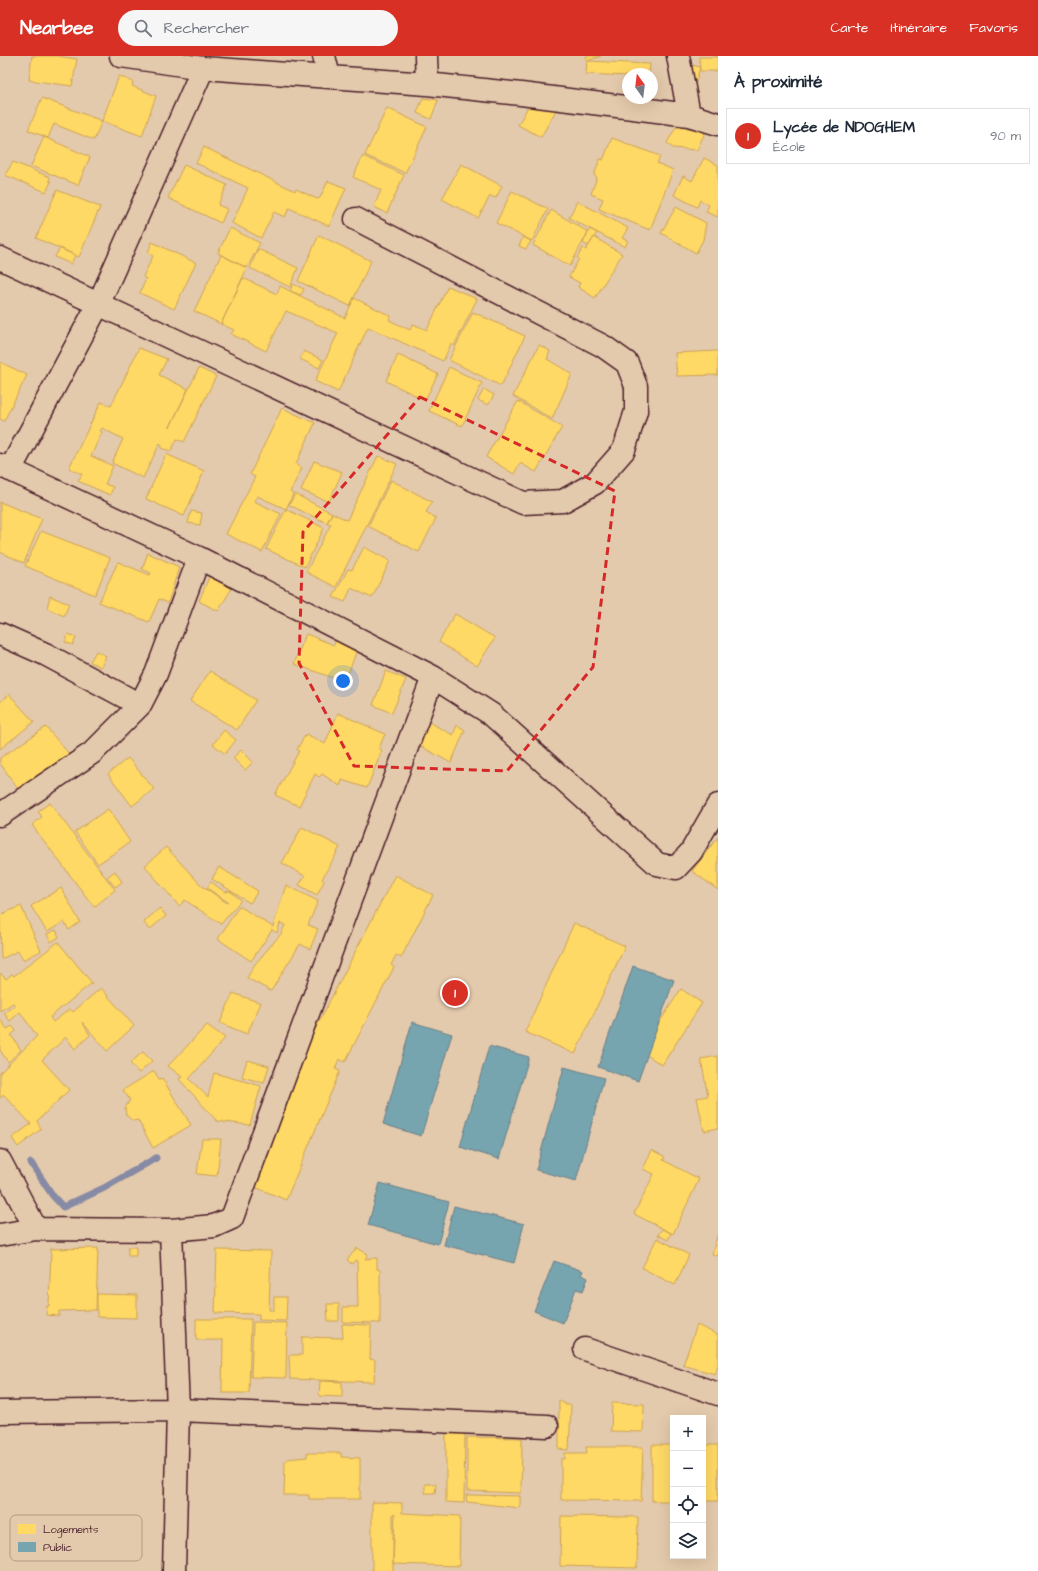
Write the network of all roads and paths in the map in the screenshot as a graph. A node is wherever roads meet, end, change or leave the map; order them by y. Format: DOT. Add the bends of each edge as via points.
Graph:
graph roads {
  1 [pos="121,56"];
  2 [pos="324,56"];
  3 [pos="426,56"];
  4 [pos="678,56"];
  5 [pos="203,68"];
  6 [pos="329,77"];
  7 [pos="427,84"];
  8 [pos="689,115"];
  9 [pos="718,124"];
  10 [pos="356,219"];
  11 [pos="0,258"];
  12 [pos="99,303"];
  13 [pos="5,467"];
  14 [pos="199,558"];
  15 [pos="0,634"];
  16 [pos="433,677"];
  17 [pos="140,705"];
  18 [pos="718,805"];
  19 [pos="0,815"];
  20 [pos="0,1161"];
  21 [pos="36,1229"];
  22 [pos="172,1230"];
  23 [pos="0,1235"];
  24 [pos="585,1349"];
  25 [pos="718,1394"];
  26 [pos="178,1410"];
  27 [pos="0,1412"];
  28 [pos="548,1426"];
  29 [pos="174,1571"];
  1 -- 5 [label="street"];
  2 -- 6 [label="street"];
  3 -- 7 [label="street"];
  4 -- 8 [label="street"];
  5 -- 6 [label="street"];
  5 -- 12 [label="street"];
  6 -- 7 [label="street"];
  7 -- 8 [label="street"];
  8 -- 9 [label="street"];
  10 -- 12 [label="street" via="603,346 627,363 636,386 636,411 624,450 595,482 563,501 523,503"];
  11 -- 12 [label="street"];
  12 -- 13 [label="street"];
  13 -- 14 [label="street"];
  14 -- 16 [label="street"];
  14 -- 17 [label="street" via="156,674"];
  15 -- 17 [label="street" via="45,654"];
  16 -- 18 [label="street" via="491,714 656,864 676,868 691,852"];
  16 -- 22 [label="street" via="232,1218 214,1226"];
  17 -- 19 [label="street" via="92,754"];
  20 -- 21 [label="street"];
  21 -- 22 [label="street"];
  21 -- 23 [label="street"];
  22 -- 26 [label="street"];
  24 -- 25 [label="street"];
  26 -- 27 [label="street"];
  26 -- 28 [label="street"];
  26 -- 29 [label="street"];
}
